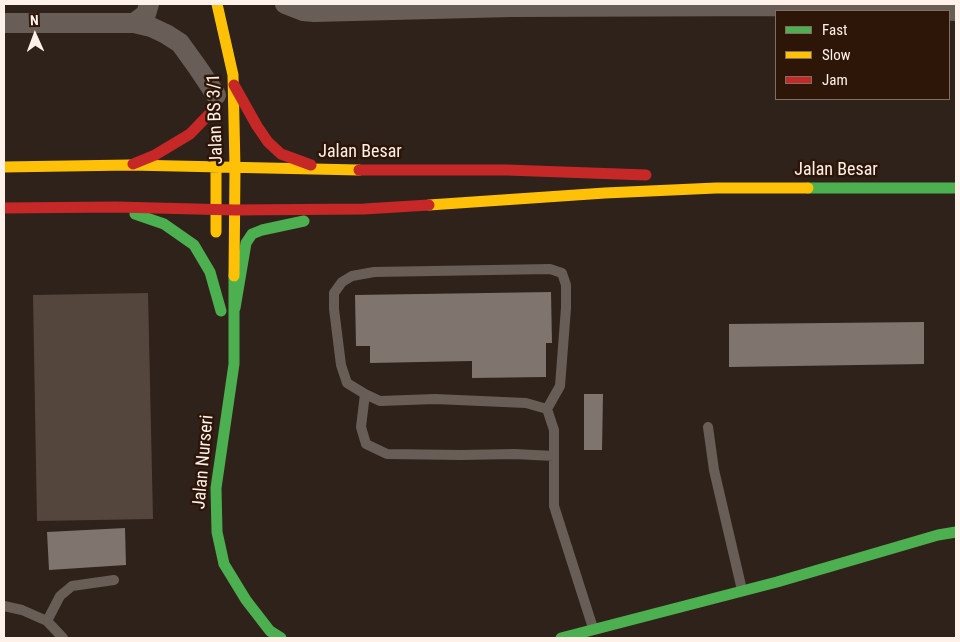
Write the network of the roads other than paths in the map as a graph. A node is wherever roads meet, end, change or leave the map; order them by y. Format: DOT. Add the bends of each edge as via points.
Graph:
graph roads {
  1 [pos="149,4"];
  2 [pos="217,4"];
  3 [pos="288,5"];
  4 [pos="511,5"];
  5 [pos="789,5"];
  6 [pos="928,10"];
  7 [pos="4,23"];
  8 [pos="134,23"];
  9 [pos="222,29"];
  10 [pos="218,56"];
  11 [pos="216,75"];
  12 [pos="234,85"];
  13 [pos="216,101"];
  14 [pos="130,165"];
  15 [pos="4,167"];
  16 [pos="216,168"];
  17 [pos="235,168"];
  18 [pos="326,170"];
  19 [pos="716,188"];
  20 [pos="956,188"];
  21 [pos="116,207"];
  22 [pos="4,208"];
  23 [pos="364,209"];
  24 [pos="215,210"];
  25 [pos="235,210"];
  26 [pos="217,246"];
  27 [pos="218,265"];
  28 [pos="235,308"];
  29 [pos="222,336"];
  30 [pos="230,388"];
  31 [pos="365,394"];
  32 [pos="547,409"];
  33 [pos="708,427"];
  34 [pos="554,456"];
  35 [pos="956,532"];
  36 [pos="114,580"];
  37 [pos="742,591"];
  38 [pos="4,606"];
  39 [pos="47,621"];
  40 [pos="593,629"];
  41 [pos="63,638"];
  42 [pos="281,638"];
  43 [pos="561,638"];
  1 -- 8 [label="street" via="146,14"];
  2 -- 9 [label="main road, Jalan BS 3/1"];
  3 -- 4 [label="street" via="314,12"];
  4 -- 5 [label="street"];
  5 -- 6 [label="street"];
  7 -- 8 [label="street"];
  8 -- 13 [label="street" via="151,27 180,43"];
  9 -- 10 [label="main road, Jalan BS 3/1"];
  9 -- 12 [label="main road, Jalan BS 3/1"];
  11 -- 13 [label="main road, Jalan BS 3/1"];
  12 -- 17 [label="main road, Jalan BS 3/1"];
  12 -- 18 [label="main road" via="257,126 274,148 281,154"];
  13 -- 14 [label="main road" via="190,134 155,155"];
  13 -- 16 [label="main road, Jalan BS 3/1"];
  14 -- 15 [label="main road, Jalan Besar"];
  14 -- 16 [label="main road, Jalan Besar"];
  16 -- 17 [label="main road, Jalan Besar"];
  16 -- 24 [label="main road, Jalan BS 3/1"];
  17 -- 18 [label="main road, Jalan Besar"];
  17 -- 25 [label="main road, Jalan BS 3/1"];
  18 -- 19 [label="main road, Jalan Besar" via="508,170 642,175"];
  19 -- 20 [label="main road, Jalan Besar"];
  19 -- 23 [label="main road, Jalan Besar"];
  21 -- 22 [label="main road, Jalan Besar"];
  21 -- 24 [label="main road, Jalan Besar"];
  21 -- 27 [label="main road" via="164,224 194,245 210,272 221,315"];
  23 -- 25 [label="main road, Jalan Besar"];
  23 -- 28 [label="main road" via="252,234 246,243"];
  24 -- 25 [label="main road, Jalan Besar"];
  24 -- 26 [label="main road"];
  25 -- 28 [label="main road, Jalan Nurseri"];
  28 -- 30 [label="main road, Jalan Nurseri"];
  29 -- 30 [label="main road, Jalan Nurseri"];
  30 -- 42 [label="main road, Jalan Nurseri" via="216,488 217,532 224,564 246,600 270,631"];
  31 -- 32 [label="lane" via="380,401 435,399 526,403"];
  31 -- 32 [label="lane" via="348,383 341,365 334,293 342,282 352,276 374,272 550,269 562,273 566,285 566,308 560,386"];
  31 -- 34 [label="lane" via="361,427 366,444 387,454"];
  32 -- 34 [label="lane" via="554,430"];
  33 -- 37 [label="lane" via="714,470"];
  34 -- 40 [label="lane" via="554,506"];
  35 -- 37 [label="main road"];
  36 -- 39 [label="lane" via="72,586 60,596"];
  37 -- 40 [label="main road"];
  38 -- 39 [label="lane"];
  39 -- 41 [label="lane"];
  40 -- 43 [label="main road"];
}
